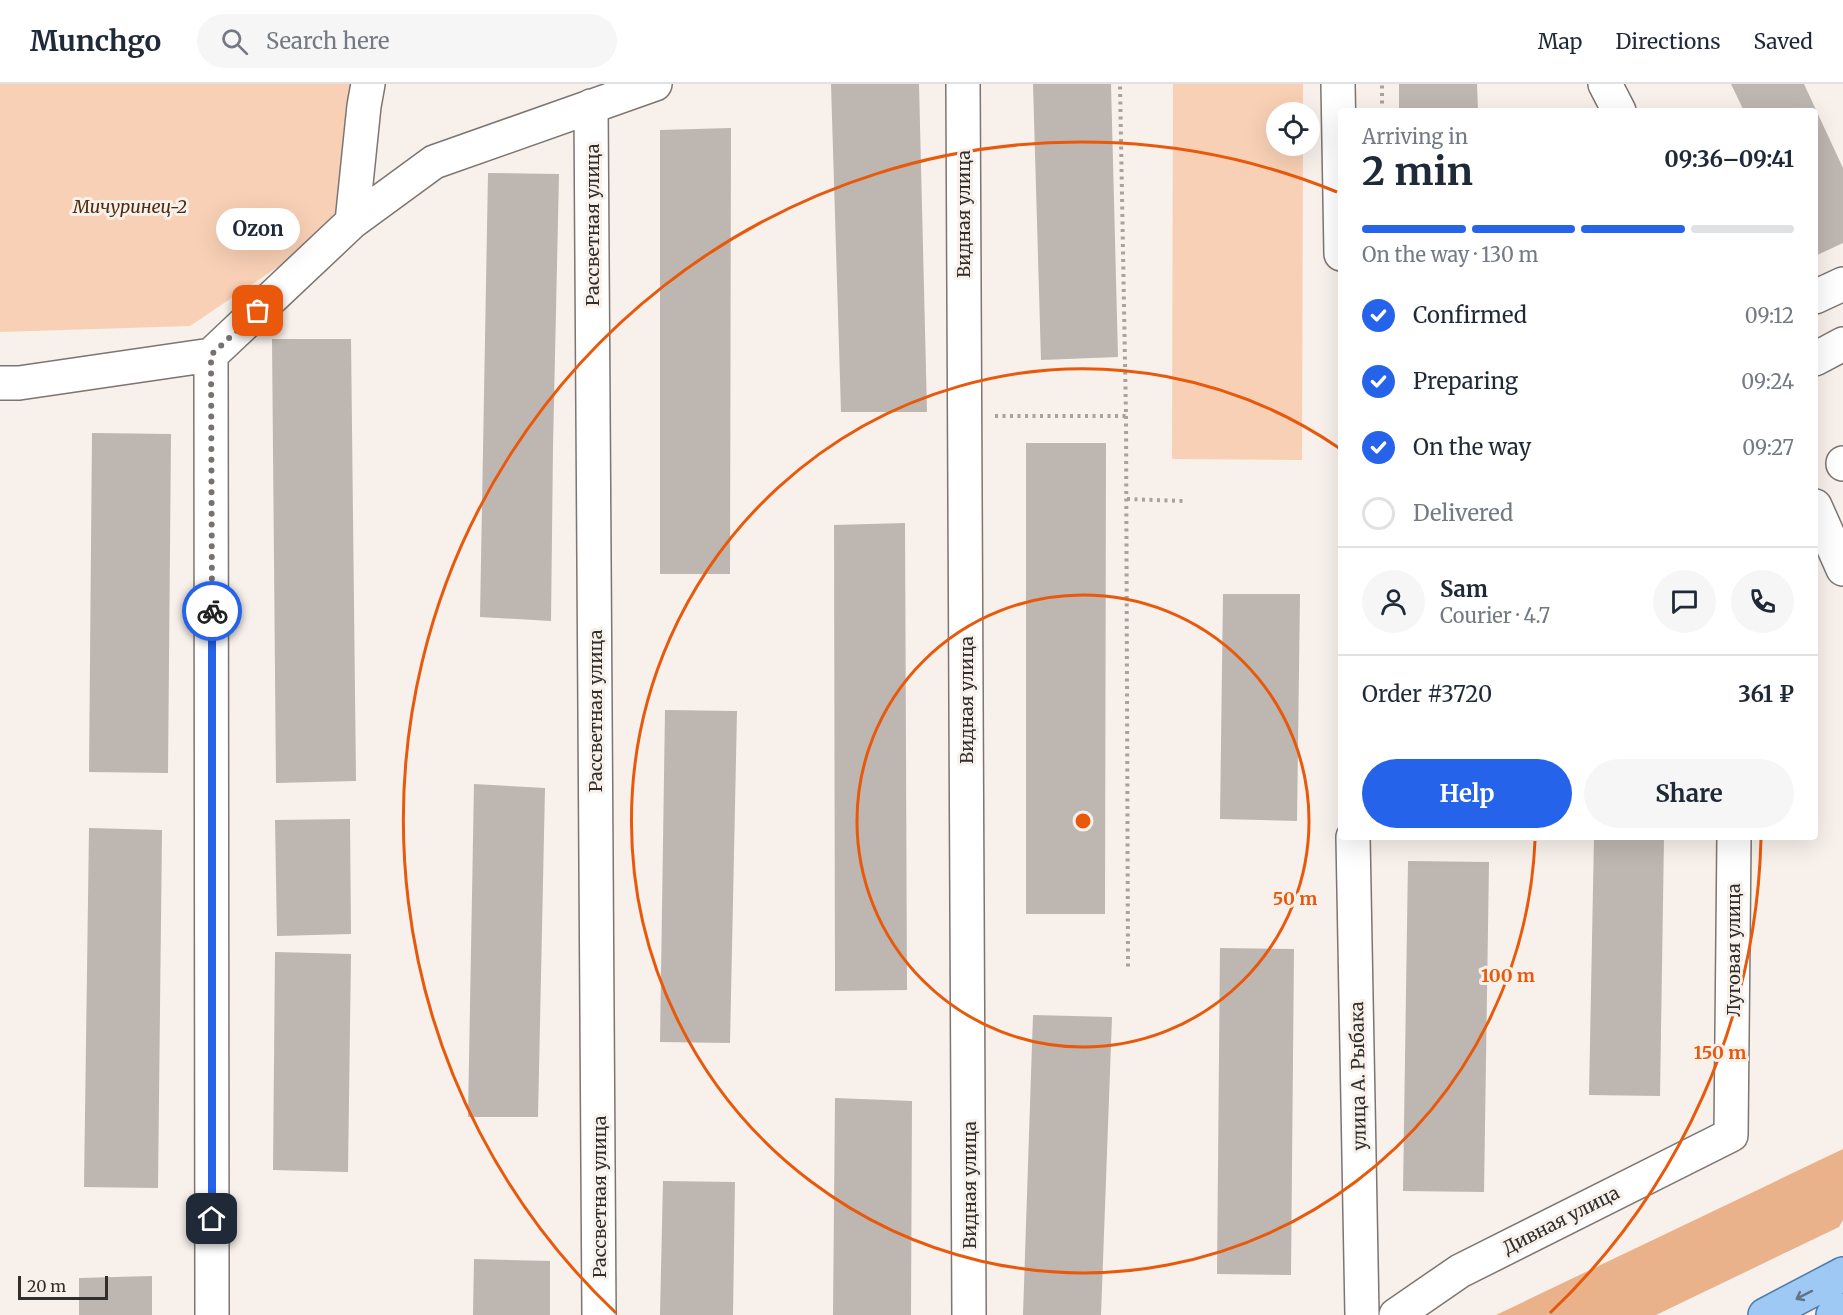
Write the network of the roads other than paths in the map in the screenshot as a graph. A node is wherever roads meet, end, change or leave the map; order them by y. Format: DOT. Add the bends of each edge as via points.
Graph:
graph roads {
  1 [pos="368,84"];
  2 [pos="655,84"];
  3 [pos="963,84"];
  4 [pos="1338,84"];
  5 [pos="1605,84"];
  6 [pos="591,106"];
  7 [pos="1338,108"];
  8 [pos="1617,108"];
  9 [pos="352,222"];
  10 [pos="1843,284"];
  11 [pos="1818,296"];
  12 [pos="1843,344"];
  13 [pos="211,355"];
  14 [pos="1818,357"];
  15 [pos="0,383"];
  16 [pos="1818,513"];
  17 [pos="1843,569"];
  18 [pos="1353,840"];
  19 [pos="1734,840"];
  20 [pos="1731,1135"];
  21 [pos="1843,1274"];
  22 [pos="1843,1310"];
  23 [pos="212,1315"];
  24 [pos="599,1315"];
  25 [pos="969,1315"];
  26 [pos="1362,1315"];
  27 [pos="1396,1315"];
  28 [pos="1765,1315"];
  29 [pos="1833,1315"];
  1 -- 9 [label="street"];
  2 -- 6 [label="street"];
  3 -- 25 [label="street, Видная улица"];
  4 -- 7 [label="street"];
  5 -- 8 [label="street"];
  6 -- 9 [label="street" via="434,162"];
  6 -- 24 [label="street, Рассветная улица"];
  9 -- 13 [label="street"];
  10 -- 11 [label="street"];
  12 -- 14 [label="street"];
  13 -- 15 [label="street"];
  13 -- 23 [label="street"];
  16 -- 17 [label="street"];
  18 -- 26 [label="street, улица А. Рыбака"];
  19 -- 20 [label="street, Луговая улица"];
  20 -- 27 [label="street, Дивная улица" via="1460,1271"];
  21 -- 28 [label="main road, one-way"];
  22 -- 29 [label="main road"];
}
